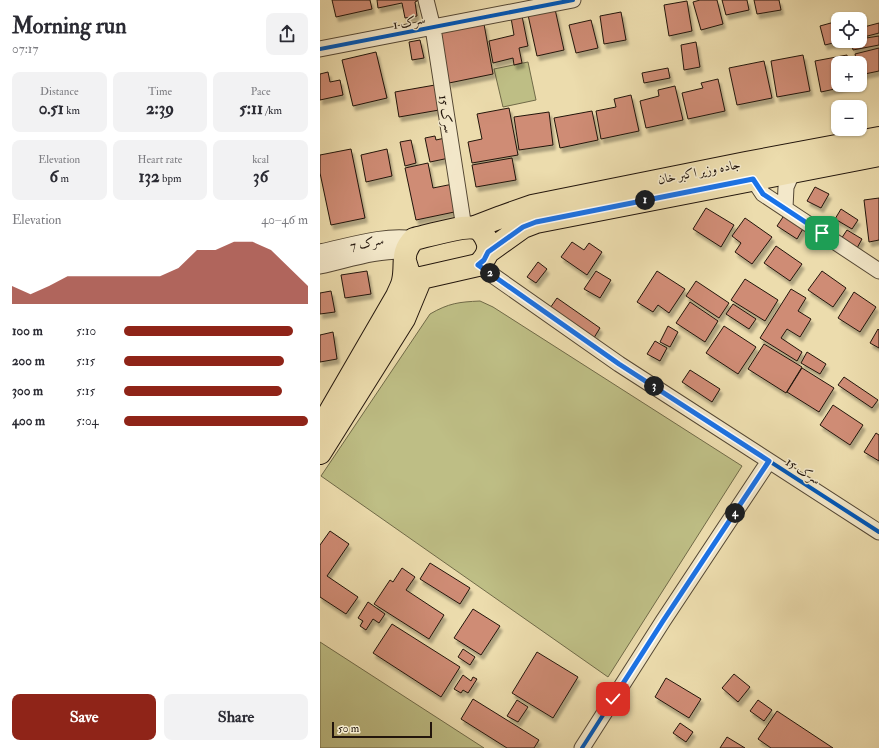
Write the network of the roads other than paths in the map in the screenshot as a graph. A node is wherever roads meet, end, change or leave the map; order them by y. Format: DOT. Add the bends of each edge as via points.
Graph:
graph roads {
  1 [pos="426,0"];
  2 [pos="573,0"];
  3 [pos="433,28"];
  4 [pos="320,49"];
  5 [pos="879,138"];
  6 [pos="879,155"];
  7 [pos="793,171"];
  8 [pos="753,179"];
  9 [pos="785,208"];
  10 [pos="469,228"];
  11 [pos="408,250"];
  12 [pos="320,252"];
  13 [pos="483,259"];
  14 [pos="320,266"];
  15 [pos="879,271"];
  16 [pos="421,278"];
  17 [pos="321,444"];
  18 [pos="769,461"];
  19 [pos="879,532"];
  20 [pos="582,748"];
  1 -- 3 [label="street, سرک 15"];
  2 -- 3 [label="street, سرک 1"];
  3 -- 4 [label="street, سرک 1"];
  3 -- 10 [label="street, سرک 15"];
  5 -- 10 [label="main road, جاده وزیر اکبر خان" via="532,206"];
  6 -- 7 [label="main road"];
  7 -- 8 [label="main road"];
  7 -- 9 [label="street" via="786,187"];
  8 -- 9 [label="street" via="763,194"];
  8 -- 13 [label="main road" via="536,222 523,227"];
  9 -- 15 [label="street"];
  10 -- 11 [label="main road, جاده وزیر اکبر خان"];
  10 -- 13 [label="main road" via="479,230 485,236 488,243"];
  11 -- 12 [label="street, سرک 7" via="402,237"];
  11 -- 14 [label="street, سرک 7" via="376,253"];
  11 -- 16 [label="main road" via="409,274"];
  11 -- 17 [label="main road" via="403,281 397,296"];
  13 -- 16 [label="main road"];
  13 -- 18 [label="street, سرک 15" via="619,364"];
  16 -- 17 [label="main road" via="404,318"];
  18 -- 19 [label="street, سرک 15"];
  18 -- 20 [label="street"];
}
